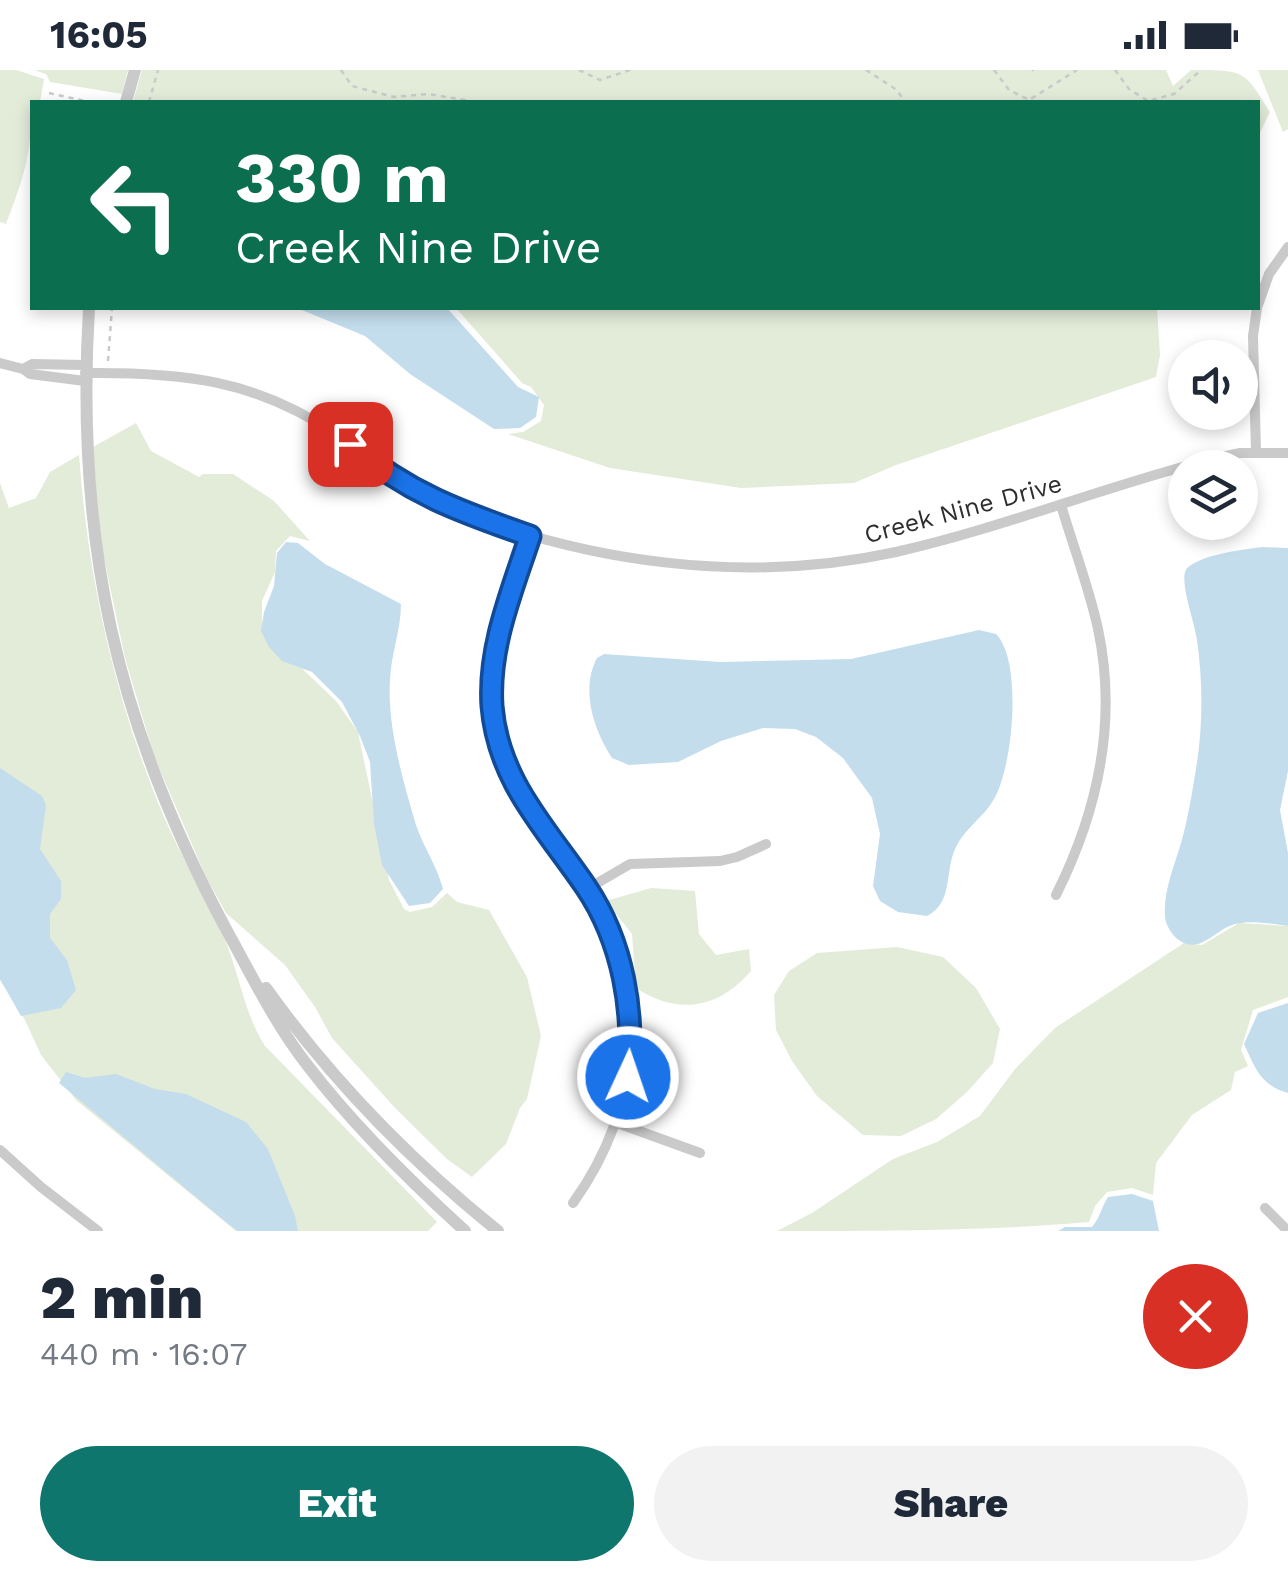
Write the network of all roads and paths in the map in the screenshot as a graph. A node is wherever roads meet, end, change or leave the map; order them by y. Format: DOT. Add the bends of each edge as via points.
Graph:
graph roads {
  1 [pos="135,70"];
  2 [pos="158,70"];
  3 [pos="342,70"];
  4 [pos="578,70"];
  5 [pos="630,70"];
  6 [pos="866,70"];
  7 [pos="994,70"];
  8 [pos="1078,70"];
  9 [pos="1115,70"];
  10 [pos="1202,70"];
  11 [pos="48,93"];
  12 [pos="80,100"];
  13 [pos="127,100"];
  14 [pos="149,100"];
  15 [pos="465,100"];
  16 [pos="904,100"];
  17 [pos="1146,100"];
  18 [pos="1152,100"];
  19 [pos="1288,247"];
  20 [pos="1260,298"];
  21 [pos="89,310"];
  22 [pos="112,310"];
  23 [pos="1257,310"];
  24 [pos="0,363"];
  25 [pos="108,372"];
  26 [pos="85,373"];
  27 [pos="1256,450"];
  28 [pos="1258,452"];
  29 [pos="1288,453"];
  30 [pos="1168,471"];
  31 [pos="1061,504"];
  32 [pos="530,536"];
  33 [pos="766,844"];
  34 [pos="587,889"];
  35 [pos="1056,895"];
  36 [pos="234,944"];
  37 [pos="617,1123"];
  38 [pos="0,1150"];
  39 [pos="700,1153"];
  40 [pos="573,1203"];
  41 [pos="1265,1208"];
  42 [pos="98,1231"];
  43 [pos="465,1231"];
  44 [pos="498,1231"];
  45 [pos="1288,1231"];
  1 -- 13 [label="street"];
  2 -- 14 [label="path"];
  3 -- 15 [label="path" via="352,86 394,98"];
  4 -- 5 [label="path" via="600,80"];
  6 -- 16 [label="path"];
  7 -- 8 [label="path" via="1009,90 1029,100"];
  9 -- 17 [label="path"];
  10 -- 18 [label="path" via="1174,94"];
  11 -- 12 [label="path"];
  19 -- 20 [label="street"];
  21 -- 26 [label="street"];
  22 -- 25 [label="path"];
  23 -- 27 [label="street"];
  24 -- 26 [label="street, Creek Nine Drive" via="30,374"];
  25 -- 26 [label="street, Creek Nine Drive"];
  25 -- 32 [label="street, Creek Nine Drive" via="202,378 283,402 417,492"];
  26 -- 36 [label="street" via="94,540 118,660 170,815"];
  28 -- 29 [label="street, Creek Nine Drive"];
  30 -- 31 [label="street, Creek Nine Drive"];
  31 -- 32 [label="street, Creek Nine Drive" via="894,552 790,565 650,560"];
  31 -- 35 [label="street" via="1095,615 1106,710 1094,802"];
  32 -- 34 [label="street" via="494,658 495,729 516,790"];
  33 -- 34 [label="street" via="720,861 630,864"];
  34 -- 37 [label="street" via="616,949 628,1001 630,1052"];
  36 -- 43 [label="street" via="268,1008 324,1087"];
  36 -- 44 [label="street" via="368,1112"];
  37 -- 39 [label="street"];
  37 -- 40 [label="street"];
  38 -- 42 [label="street"];
  41 -- 45 [label="street"];
}
